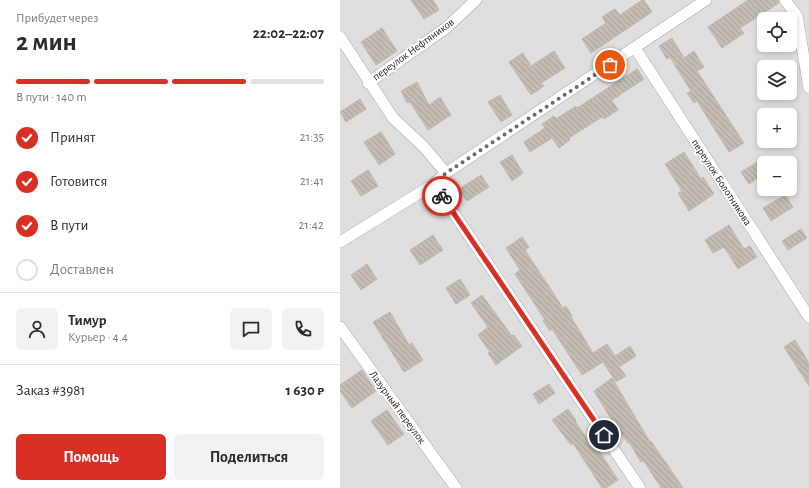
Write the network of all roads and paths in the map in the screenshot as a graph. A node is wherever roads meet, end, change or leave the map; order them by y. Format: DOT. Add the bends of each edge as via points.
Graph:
graph roads {
  1 [pos="476,0"];
  2 [pos="706,0"];
  3 [pos="785,0"];
  4 [pos="340,37"];
  5 [pos="635,48"];
  6 [pos="368,83"];
  7 [pos="809,88"];
  8 [pos="446,173"];
  9 [pos="434,184"];
  10 [pos="340,242"];
  11 [pos="809,317"];
  12 [pos="340,327"];
  13 [pos="456,488"];
  14 [pos="640,488"];
  1 -- 6 [label="street, переулок Нефтяников" via="446,28"];
  2 -- 5 [label="street"];
  3 -- 7 [label="street" via="797,16"];
  4 -- 6 [label="street"];
  5 -- 8 [label="street"];
  5 -- 11 [label="street, переулок Болотникова"];
  6 -- 8 [label="street" via="393,118 424,147"];
  8 -- 9 [label="street"];
  9 -- 10 [label="street"];
  9 -- 14 [label="street"];
  12 -- 13 [label="street, Лазурный переулок"];
}
